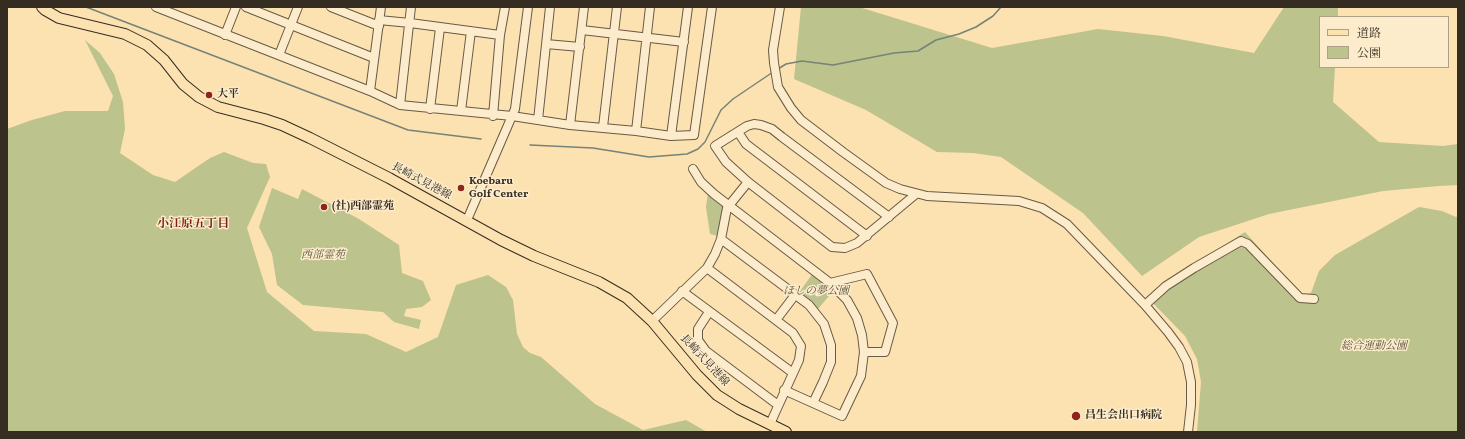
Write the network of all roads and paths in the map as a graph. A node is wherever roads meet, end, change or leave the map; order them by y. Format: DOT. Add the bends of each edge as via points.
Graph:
graph roads {
  1 [pos="42,7"];
  2 [pos="156,7"];
  3 [pos="236,7"];
  4 [pos="246,7"];
  5 [pos="298,7"];
  6 [pos="331,7"];
  7 [pos="381,7"];
  8 [pos="411,7"];
  9 [pos="504,7"];
  10 [pos="528,7"];
  11 [pos="550,7"];
  12 [pos="584,7"];
  13 [pos="617,7"];
  14 [pos="650,7"];
  15 [pos="688,7"];
  16 [pos="712,7"];
  17 [pos="780,7"];
  18 [pos="379,23"];
  19 [pos="410,23"];
  20 [pos="292,25"];
  21 [pos="440,28"];
  22 [pos="582,30"];
  23 [pos="471,31"];
  24 [pos="614,34"];
  25 [pos="225,35"];
  26 [pos="500,35"];
  27 [pos="647,38"];
  28 [pos="684,42"];
  29 [pos="546,44"];
  30 [pos="580,47"];
  31 [pos="279,55"];
  32 [pos="374,58"];
  33 [pos="370,91"];
  34 [pos="400,105"];
  35 [pos="430,109"];
  36 [pos="461,111"];
  37 [pos="493,116"];
  38 [pos="512,116"];
  39 [pos="538,120"];
  40 [pos="570,125"];
  41 [pos="604,128"];
  42 [pos="636,131"];
  43 [pos="738,132"];
  44 [pos="671,136"];
  45 [pos="693,168"];
  46 [pos="748,182"];
  47 [pos="916,194"];
  48 [pos="729,206"];
  49 [pos="888,217"];
  50 [pos="467,220"];
  51 [pos="867,236"];
  52 [pos="721,239"];
  53 [pos="707,268"];
  54 [pos="830,283"];
  55 [pos="682,291"];
  56 [pos="795,295"];
  57 [pos="1314,300"];
  58 [pos="1145,306"];
  59 [pos="709,312"];
  60 [pos="776,320"];
  61 [pos="652,322"];
  62 [pos="864,352"];
  63 [pos="793,373"];
  64 [pos="784,390"];
  65 [pos="813,403"];
  66 [pos="778,405"];
  67 [pos="770,424"];
  68 [pos="786,432"];
  69 [pos="1188,432"];
  1 -- 50 [label="main road, 長崎式見港線" via="59,18 125,34 147,45 164,60 183,84 218,107 270,121 310,138"];
  2 -- 25 [label="street"];
  3 -- 25 [label="street"];
  4 -- 20 [label="street"];
  5 -- 20 [label="street"];
  6 -- 18 [label="street"];
  7 -- 18 [label="street"];
  8 -- 19 [label="street"];
  9 -- 26 [label="street"];
  10 -- 38 [label="street"];
  11 -- 29 [label="street"];
  12 -- 22 [label="street"];
  13 -- 24 [label="street"];
  14 -- 27 [label="street"];
  15 -- 28 [label="street"];
  16 -- 44 [label="street" via="694,135"];
  17 -- 47 [label="street" via="773,50 774,63 778,87 791,108 801,120 880,179"];
  18 -- 19 [label="street"];
  18 -- 32 [label="street"];
  19 -- 21 [label="street"];
  19 -- 34 [label="street"];
  20 -- 31 [label="street"];
  20 -- 32 [label="street"];
  21 -- 23 [label="street"];
  21 -- 35 [label="street"];
  22 -- 24 [label="street"];
  22 -- 30 [label="street"];
  23 -- 26 [label="street"];
  23 -- 36 [label="street"];
  24 -- 27 [label="street"];
  24 -- 41 [label="street"];
  25 -- 31 [label="street"];
  26 -- 37 [label="street"];
  27 -- 28 [label="street"];
  27 -- 42 [label="street"];
  28 -- 44 [label="street"];
  29 -- 30 [label="street"];
  29 -- 39 [label="street"];
  30 -- 40 [label="street"];
  31 -- 33 [label="street"];
  32 -- 33 [label="street"];
  33 -- 34 [label="street"];
  34 -- 35 [label="street"];
  35 -- 36 [label="street"];
  36 -- 37 [label="street"];
  37 -- 38 [label="street"];
  38 -- 39 [label="street"];
  38 -- 50 [label="street"];
  39 -- 40 [label="street"];
  40 -- 41 [label="street"];
  41 -- 42 [label="street"];
  42 -- 44 [label="street"];
  43 -- 46 [label="street" via="715,146 726,162"];
  43 -- 49 [label="street" via="754,124 772,129"];
  43 -- 51 [label="street" via="746,144"];
  45 -- 48 [label="street" via="701,182"];
  46 -- 48 [label="street"];
  46 -- 51 [label="street" via="832,247 845,248"];
  47 -- 49 [label="street"];
  47 -- 58 [label="street" via="942,198 1019,201 1042,208 1079,236"];
  48 -- 52 [label="street"];
  48 -- 54 [label="street"];
  49 -- 51 [label="street"];
  50 -- 61 [label="main road, 長崎式見港線" via="534,256 599,282 627,298"];
  52 -- 53 [label="street"];
  52 -- 56 [label="street"];
  53 -- 55 [label="street"];
  53 -- 60 [label="street"];
  54 -- 62 [label="street" via="847,300 857,318"];
  54 -- 62 [label="street" via="867,274 893,323 885,352"];
  55 -- 59 [label="street"];
  55 -- 61 [label="street"];
  56 -- 60 [label="street"];
  56 -- 65 [label="street" via="809,305 824,324 831,345 831,362"];
  57 -- 58 [label="street" via="1300,298 1248,244 1241,241 1166,286"];
  58 -- 69 [label="street" via="1168,332 1187,362 1191,382"];
  59 -- 63 [label="street"];
  59 -- 66 [label="street" via="698,329 698,340 706,351"];
  60 -- 63 [label="street" via="793,333 801,346 799,360"];
  61 -- 67 [label="main road, 長崎式見港線" via="717,395 738,409"];
  62 -- 65 [label="street" via="861,376 842,416"];
  63 -- 64 [label="street"];
  64 -- 65 [label="street"];
  64 -- 66 [label="street"];
  66 -- 67 [label="street"];
  67 -- 68 [label="main road, 長崎式見港線"];
}
